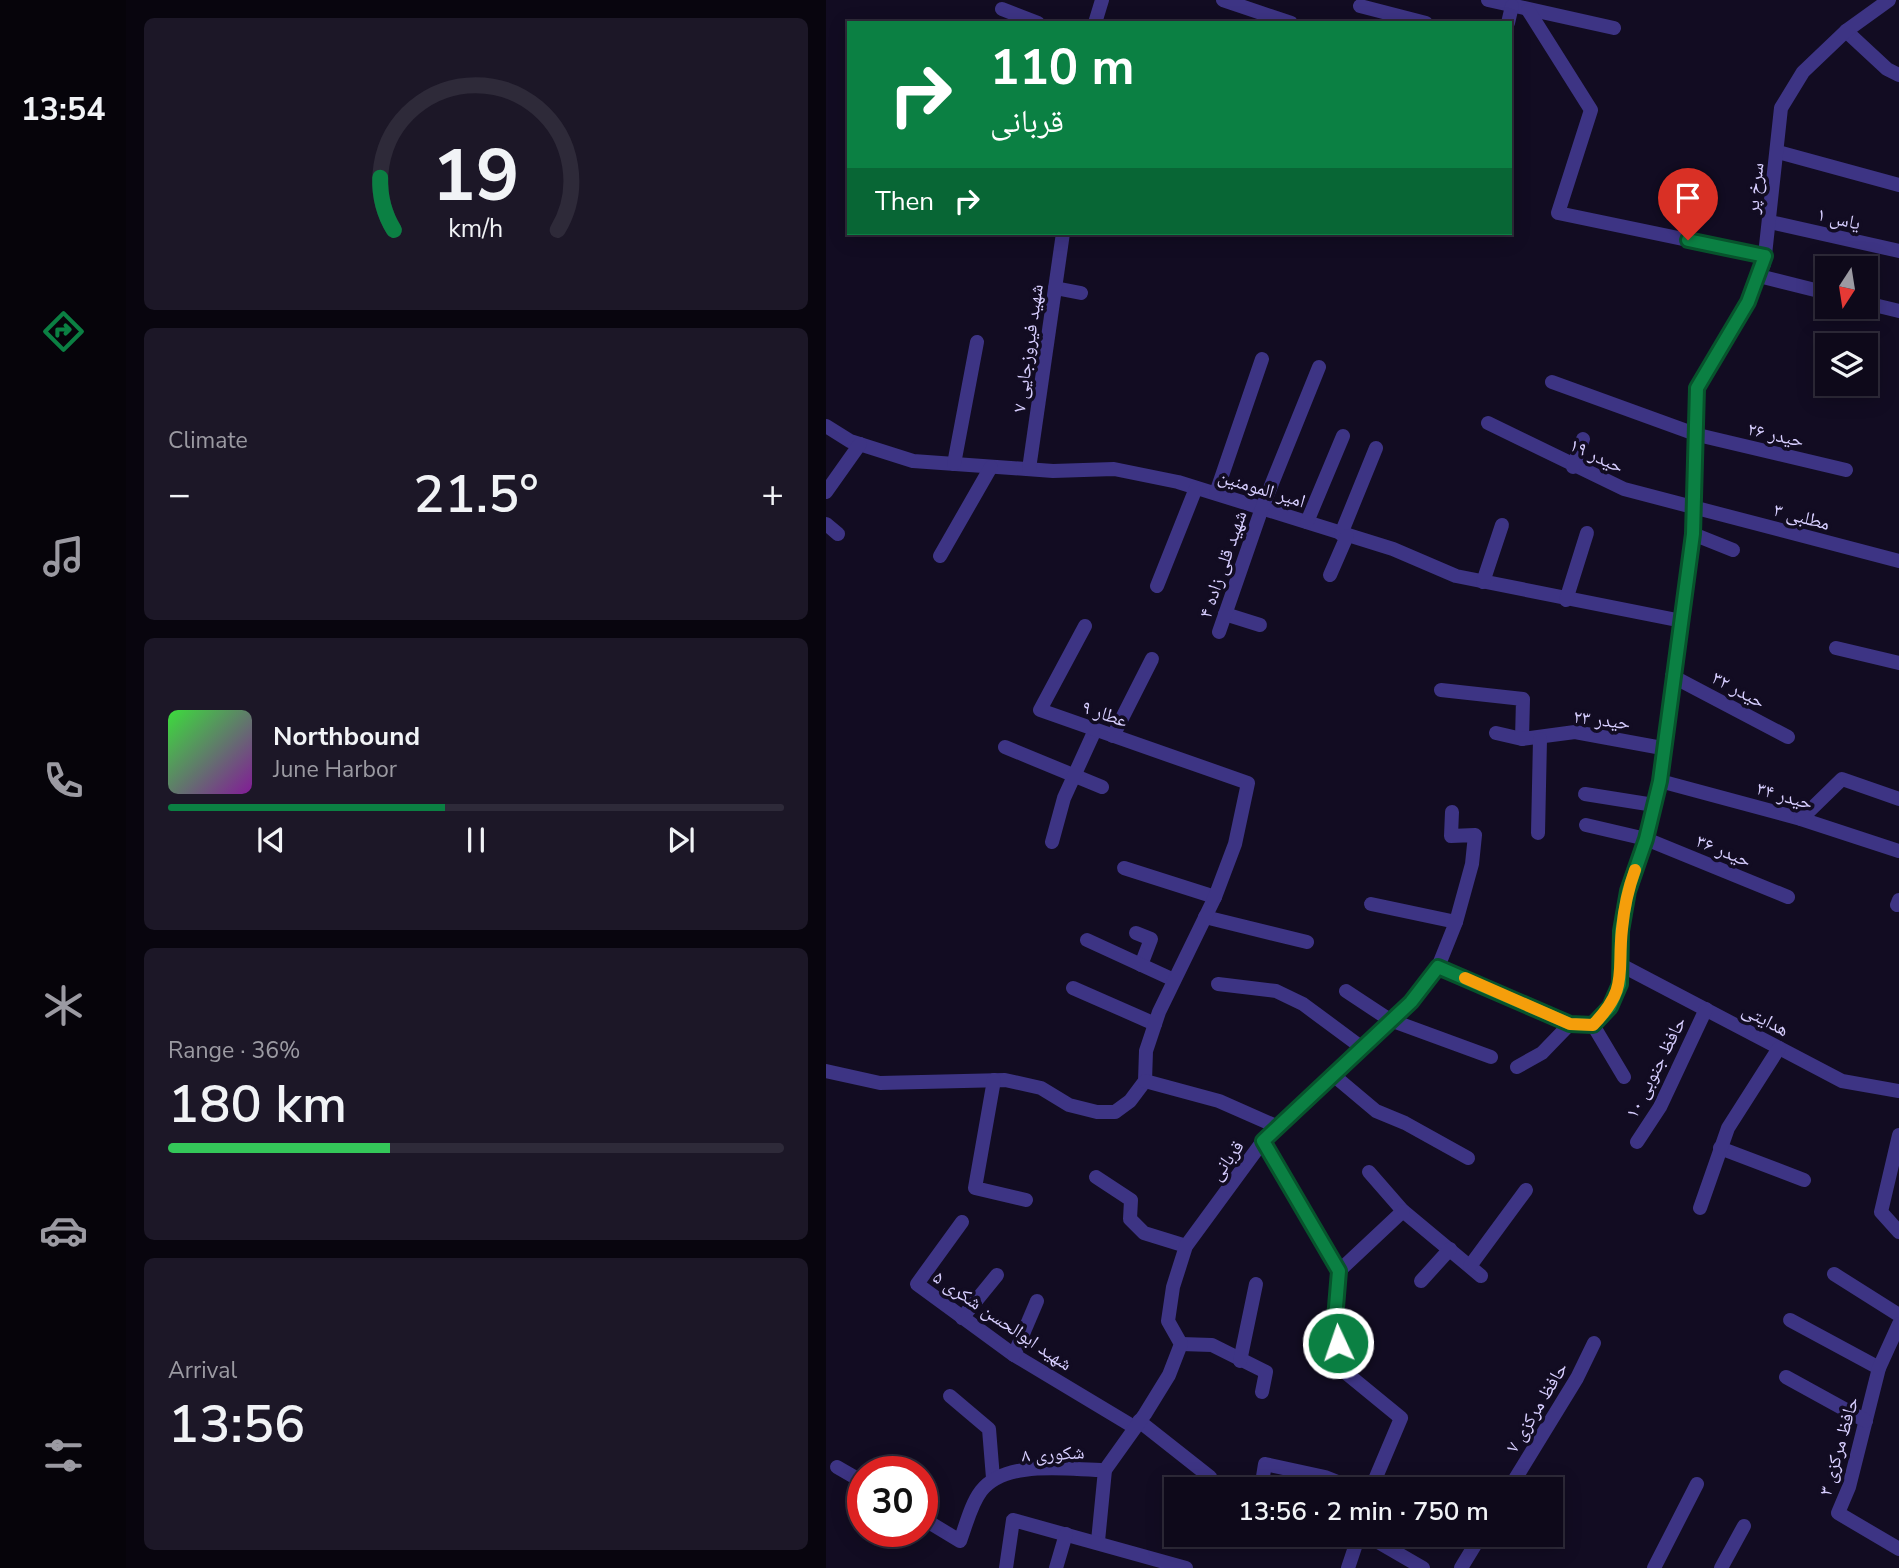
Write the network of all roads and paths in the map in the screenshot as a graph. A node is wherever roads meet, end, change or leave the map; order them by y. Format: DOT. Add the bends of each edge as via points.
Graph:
graph roads {
  1 [pos="1102,0"];
  2 [pos="1223,0"];
  3 [pos="1488,0"];
  4 [pos="1889,0"];
  5 [pos="1360,6"];
  6 [pos="1512,6"];
  7 [pos="1002,9"];
  8 [pos="1528,10"];
  9 [pos="1033,21"];
  10 [pos="1096,21"];
  11 [pos="1285,21"];
  12 [pos="1418,21"];
  13 [pos="1508,21"];
  14 [pos="1614,28"];
  15 [pos="1846,31"];
  16 [pos="1899,75"];
  17 [pos="1778,152"];
  18 [pos="1899,185"];
  19 [pos="1770,222"];
  20 [pos="1063,235"];
  21 [pos="1899,251"];
  22 [pos="1765,256"];
  23 [pos="1759,276"];
  24 [pos="1055,288"];
  25 [pos="1815,290"];
  26 [pos="1081,293"];
  27 [pos="1878,306"];
  28 [pos="1899,311"];
  29 [pos="977,342"];
  30 [pos="1262,359"];
  31 [pos="1319,367"];
  32 [pos="1552,382"];
  33 [pos="1488,423"];
  34 [pos="826,426"];
  35 [pos="1698,435"];
  36 [pos="1343,436"];
  37 [pos="1583,439"];
  38 [pos="860,444"];
  39 [pos="1376,448"];
  40 [pos="954,464"];
  41 [pos="991,467"];
  42 [pos="1573,467"];
  43 [pos="1029,469"];
  44 [pos="1846,470"];
  45 [pos="1196,488"];
  46 [pos="826,492"];
  47 [pos="1216,494"];
  48 [pos="1695,507"];
  49 [pos="1262,508"];
  50 [pos="1307,522"];
  51 [pos="1502,525"];
  52 [pos="1587,533"];
  53 [pos="1693,534"];
  54 [pos="1344,535"];
  55 [pos="1733,550"];
  56 [pos="940,556"];
  57 [pos="1899,561"];
  58 [pos="1330,575"];
  59 [pos="1483,582"];
  60 [pos="1157,586"];
  61 [pos="1566,600"];
  62 [pos="1225,614"];
  63 [pos="1682,621"];
  64 [pos="1259,625"];
  65 [pos="1085,626"];
  66 [pos="1219,632"];
  67 [pos="1836,649"];
  68 [pos="1152,659"];
  69 [pos="1899,663"];
  70 [pos="1672,676"];
  71 [pos="1441,690"];
  72 [pos="1095,730"];
  73 [pos="1496,733"];
  74 [pos="1113,736"];
  75 [pos="1788,737"];
  76 [pos="1540,738"];
  77 [pos="1522,739"];
  78 [pos="1005,747"];
  79 [pos="1662,748"];
  80 [pos="1075,775"];
  81 [pos="1660,781"];
  82 [pos="1102,787"];
  83 [pos="1585,794"];
  84 [pos="1899,799"];
  85 [pos="1654,805"];
  86 [pos="1452,812"];
  87 [pos="1801,819"];
  88 [pos="1587,825"];
  89 [pos="1538,833"];
  90 [pos="1646,839"];
  91 [pos="1052,842"];
  92 [pos="1899,850"];
  93 [pos="1124,868"];
  94 [pos="1214,897"];
  95 [pos="1788,897"];
  96 [pos="1371,904"];
  97 [pos="1205,917"];
  98 [pos="1456,922"];
  99 [pos="1136,933"];
  100 [pos="1087,940"];
  101 [pos="1307,942"];
  102 [pos="1141,965"];
  103 [pos="1621,965"];
  104 [pos="1438,967"];
  105 [pos="1174,980"];
  106 [pos="1218,984"];
  107 [pos="1073,989"];
  108 [pos="1346,990"];
  109 [pos="1706,1009"];
  110 [pos="1390,1020"];
  111 [pos="1155,1024"];
  112 [pos="1570,1024"];
  113 [pos="1593,1025"];
  114 [pos="1361,1047"];
  115 [pos="1779,1048"];
  116 [pos="1491,1057"];
  117 [pos="1517,1067"];
  118 [pos="826,1071"];
  119 [pos="1332,1074"];
  120 [pos="1624,1077"];
  121 [pos="994,1080"];
  122 [pos="1145,1081"];
  123 [pos="1899,1091"];
  124 [pos="1278,1126"];
  125 [pos="1899,1135"];
  126 [pos="1263,1141"];
  127 [pos="1637,1142"];
  128 [pos="1720,1148"];
  129 [pos="1468,1158"];
  130 [pos="1369,1172"];
  131 [pos="1096,1177"];
  132 [pos="1804,1180"];
  133 [pos="1526,1190"];
  134 [pos="1026,1200"];
  135 [pos="1700,1208"];
  136 [pos="1403,1211"];
  137 [pos="962,1222"];
  138 [pos="1899,1233"];
  139 [pos="1186,1246"];
  140 [pos="1450,1249"];
  141 [pos="1339,1271"];
  142 [pos="1834,1274"];
  143 [pos="998,1275"];
  144 [pos="1421,1281"];
  145 [pos="1256,1284"];
  146 [pos="1037,1301"];
  147 [pos="1899,1315"];
  148 [pos="962,1318"];
  149 [pos="1790,1320"];
  150 [pos="1899,1324"];
  151 [pos="1594,1343"];
  152 [pos="1181,1344"];
  153 [pos="1014,1355"];
  154 [pos="1240,1361"];
  155 [pos="1879,1368"];
  156 [pos="1786,1377"];
  157 [pos="1262,1392"];
  158 [pos="950,1396"];
  159 [pos="1866,1421"];
  160 [pos="1137,1424"];
  161 [pos="837,1467"];
  162 [pos="1104,1470"];
  163 [pos="847,1473"];
  164 [pos="1210,1477"];
  165 [pos="1263,1477"];
  166 [pos="1325,1477"];
  167 [pos="1376,1477"];
  168 [pos="1516,1477"];
  169 [pos="993,1478"];
  170 [pos="1697,1484"];
  171 [pos="1744,1526"];
  172 [pos="938,1528"];
  173 [pos="1066,1534"];
  174 [pos="1098,1541"];
  175 [pos="1355,1547"];
  176 [pos="1387,1547"];
  177 [pos="1474,1547"];
  178 [pos="1899,1549"];
  179 [pos="1006,1568"];
  180 [pos="1056,1568"];
  181 [pos="1186,1568"];
  182 [pos="1348,1568"];
  183 [pos="1423,1568"];
  184 [pos="1461,1568"];
  185 [pos="1654,1568"];
  186 [pos="1721,1568"];
  1 -- 10 [label="street"];
  2 -- 11 [label="street"];
  3 -- 6 [label="street"];
  4 -- 15 [label="street, سرخ پر"];
  5 -- 12 [label="street"];
  6 -- 8 [label="street"];
  6 -- 13 [label="street"];
  7 -- 9 [label="street"];
  8 -- 14 [label="street"];
  8 -- 22 [label="street" via="1591,110 1558,213"];
  15 -- 16 [label="street"];
  15 -- 17 [label="street, سرخ پر" via="1803,72 1781,108"];
  17 -- 18 [label="street"];
  17 -- 19 [label="street, سرخ پر"];
  19 -- 21 [label="street, یاس ۱"];
  19 -- 22 [label="street, سرخ پر"];
  20 -- 24 [label="street, شهید فیروزجایی ۷"];
  22 -- 23 [label="street, سرخ پر"];
  23 -- 25 [label="street"];
  23 -- 35 [label="street, سرخ پر" via="1697,388"];
  24 -- 26 [label="street"];
  24 -- 43 [label="street, شهید فیروزجایی ۷"];
  27 -- 28 [label="street"];
  29 -- 40 [label="street"];
  30 -- 47 [label="street"];
  31 -- 49 [label="street, شهید قلی زاده ۴"];
  32 -- 35 [label="street, حیدر ۲۶"];
  33 -- 42 [label="street, حیدر ۱۹"];
  34 -- 38 [label="street, امیر المومنین"];
  35 -- 44 [label="street, حیدر ۲۶"];
  35 -- 48 [label="street, سرخ پر"];
  36 -- 50 [label="street"];
  37 -- 42 [label="street"];
  38 -- 40 [label="street, امیر المومنین" via="913,461"];
  38 -- 46 [label="street"];
  39 -- 54 [label="street"];
  40 -- 41 [label="street, امیر المومنین"];
  41 -- 43 [label="street, امیر المومنین"];
  41 -- 56 [label="street"];
  42 -- 48 [label="street, حیدر ۱۹" via="1624,489"];
  43 -- 45 [label="street, امیر المومنین" via="1114,469"];
  45 -- 47 [label="street, امیر المومنین"];
  45 -- 60 [label="street"];
  47 -- 49 [label="street, امیر المومنین"];
  48 -- 53 [label="street, سرخ پر"];
  48 -- 57 [label="street, مطلبی ۳"];
  49 -- 50 [label="street, امیر المومنین"];
  49 -- 62 [label="street, شهید قلی زاده ۴"];
  50 -- 54 [label="street, امیر المومنین"];
  51 -- 59 [label="street"];
  52 -- 61 [label="street"];
  53 -- 55 [label="street"];
  53 -- 63 [label="street, سرخ پر"];
  54 -- 58 [label="street"];
  54 -- 59 [label="street, امیر المومنین"];
  59 -- 61 [label="street, امیر المومنین"];
  61 -- 63 [label="street, امیر المومنین"];
  62 -- 64 [label="street"];
  62 -- 66 [label="street, شهید قلی زاده ۴"];
  63 -- 70 [label="street, سرخ پر"];
  65 -- 72 [label="street, عطار ۹" via="1040,710"];
  67 -- 69 [label="street"];
  68 -- 74 [label="street"];
  70 -- 75 [label="street, حیدر ۳۲"];
  70 -- 79 [label="street, سرخ پر"];
  71 -- 77 [label="street" via="1523,699"];
  72 -- 74 [label="street, عطار ۹"];
  72 -- 80 [label="street"];
  73 -- 77 [label="street, حیدر ۲۳"];
  74 -- 94 [label="street, عطار ۹" via="1248,783 1236,844"];
  76 -- 77 [label="street, حیدر ۲۳"];
  76 -- 79 [label="street, حیدر ۲۳" via="1575,732"];
  76 -- 89 [label="street"];
  78 -- 80 [label="street"];
  79 -- 81 [label="street, سرخ پر"];
  80 -- 82 [label="street"];
  80 -- 91 [label="street"];
  81 -- 85 [label="street, سرخ پر"];
  81 -- 87 [label="street, حیدر ۳۴"];
  83 -- 85 [label="street"];
  84 -- 87 [label="street" via="1842,779"];
  85 -- 90 [label="street, سرخ پر"];
  86 -- 98 [label="street, قربانی" via="1451,836 1475,835"];
  87 -- 92 [label="street, حیدر ۳۴"];
  88 -- 90 [label="street, حیدر ۳۶"];
  90 -- 95 [label="street, حیدر ۳۶"];
  90 -- 103 [label="street, سرخ پر" via="1628,891"];
  93 -- 94 [label="street"];
  94 -- 97 [label="street"];
  96 -- 98 [label="street"];
  97 -- 101 [label="street"];
  97 -- 105 [label="street"];
  98 -- 104 [label="street, قربانی"];
  99 -- 102 [label="street" via="1151,939"];
  100 -- 102 [label="street"];
  102 -- 105 [label="street"];
  103 -- 109 [label="street, هدایتی"];
  103 -- 113 [label="street, سرخ پر" via="1620,984 1610,1007"];
  104 -- 110 [label="street, قربانی"];
  104 -- 112 [label="street"];
  105 -- 111 [label="street"];
  106 -- 114 [label="street" via="1276,991 1303,1004"];
  107 -- 111 [label="street"];
  108 -- 110 [label="street"];
  109 -- 115 [label="street, هدایتی"];
  109 -- 127 [label="street, حافظ جنوبی ۱۰" via="1660,1107"];
  110 -- 114 [label="street, قربانی"];
  110 -- 116 [label="street"];
  111 -- 122 [label="street" via="1146,1051"];
  112 -- 113 [label="street"];
  112 -- 117 [label="street" via="1542,1054"];
  113 -- 120 [label="street"];
  114 -- 119 [label="street, قربانی"];
  115 -- 123 [label="street, هدایتی" via="1842,1081"];
  115 -- 128 [label="street"];
  118 -- 121 [label="street" via="880,1083"];
  119 -- 124 [label="street, قربانی"];
  119 -- 129 [label="street" via="1376,1111"];
  121 -- 122 [label="street" via="1041,1088 1069,1105 1097,1112 1115,1112"];
  121 -- 134 [label="street" via="975,1188"];
  122 -- 124 [label="street" via="1219,1101"];
  124 -- 126 [label="street, قربانی"];
  125 -- 138 [label="street" via="1881,1212"];
  126 -- 139 [label="street, قربانی"];
  126 -- 141 [label="street"];
  128 -- 132 [label="street"];
  128 -- 135 [label="street"];
  130 -- 136 [label="street"];
  131 -- 139 [label="street" via="1131,1200 1130,1219 1144,1233"];
  133 -- 140 [label="street" via="1475,1271"];
  136 -- 140 [label="street"];
  136 -- 141 [label="street"];
  137 -- 148 [label="street, شهید ابوالحسن شکری ۵" via="917,1284"];
  139 -- 152 [label="street, قربانی" via="1168,1321"];
  140 -- 144 [label="street"];
  141 -- 167 [label="street" via="1335,1319 1340,1368 1401,1418"];
  142 -- 147 [label="street"];
  143 -- 148 [label="street"];
  145 -- 154 [label="street"];
  146 -- 153 [label="street"];
  148 -- 153 [label="street, شهید ابوالحسن شکری ۵"];
  149 -- 155 [label="street"];
  150 -- 155 [label="street, حافظ مرکزی ۳"];
  151 -- 168 [label="street, حافظ مرکزی ۷"];
  152 -- 154 [label="street" via="1212,1345"];
  152 -- 160 [label="street" via="1169,1375"];
  153 -- 160 [label="street, شهید ابوالحسن شکری ۵"];
  154 -- 157 [label="street" via="1266,1372"];
  155 -- 159 [label="street, حافظ مرکزی ۳"];
  156 -- 159 [label="street"];
  158 -- 169 [label="street" via="989,1429"];
  159 -- 178 [label="street, حافظ مرکزی ۳" via="1838,1513"];
  160 -- 162 [label="street"];
  160 -- 164 [label="street, شهید ابوالحسن شکری ۵"];
  161 -- 163 [label="street"];
  162 -- 169 [label="street, شکوری ۸" via="1031,1470"];
  162 -- 174 [label="street"];
  165 -- 166 [label="street" via="1265,1464"];
  169 -- 172 [label="street" via="979,1493 960,1541"];
  170 -- 185 [label="street"];
  171 -- 186 [label="street"];
  173 -- 174 [label="street"];
  173 -- 179 [label="street" via="1013,1520"];
  173 -- 180 [label="street"];
  174 -- 181 [label="street"];
  175 -- 182 [label="street"];
  176 -- 183 [label="street"];
  177 -- 184 [label="street"];
}
